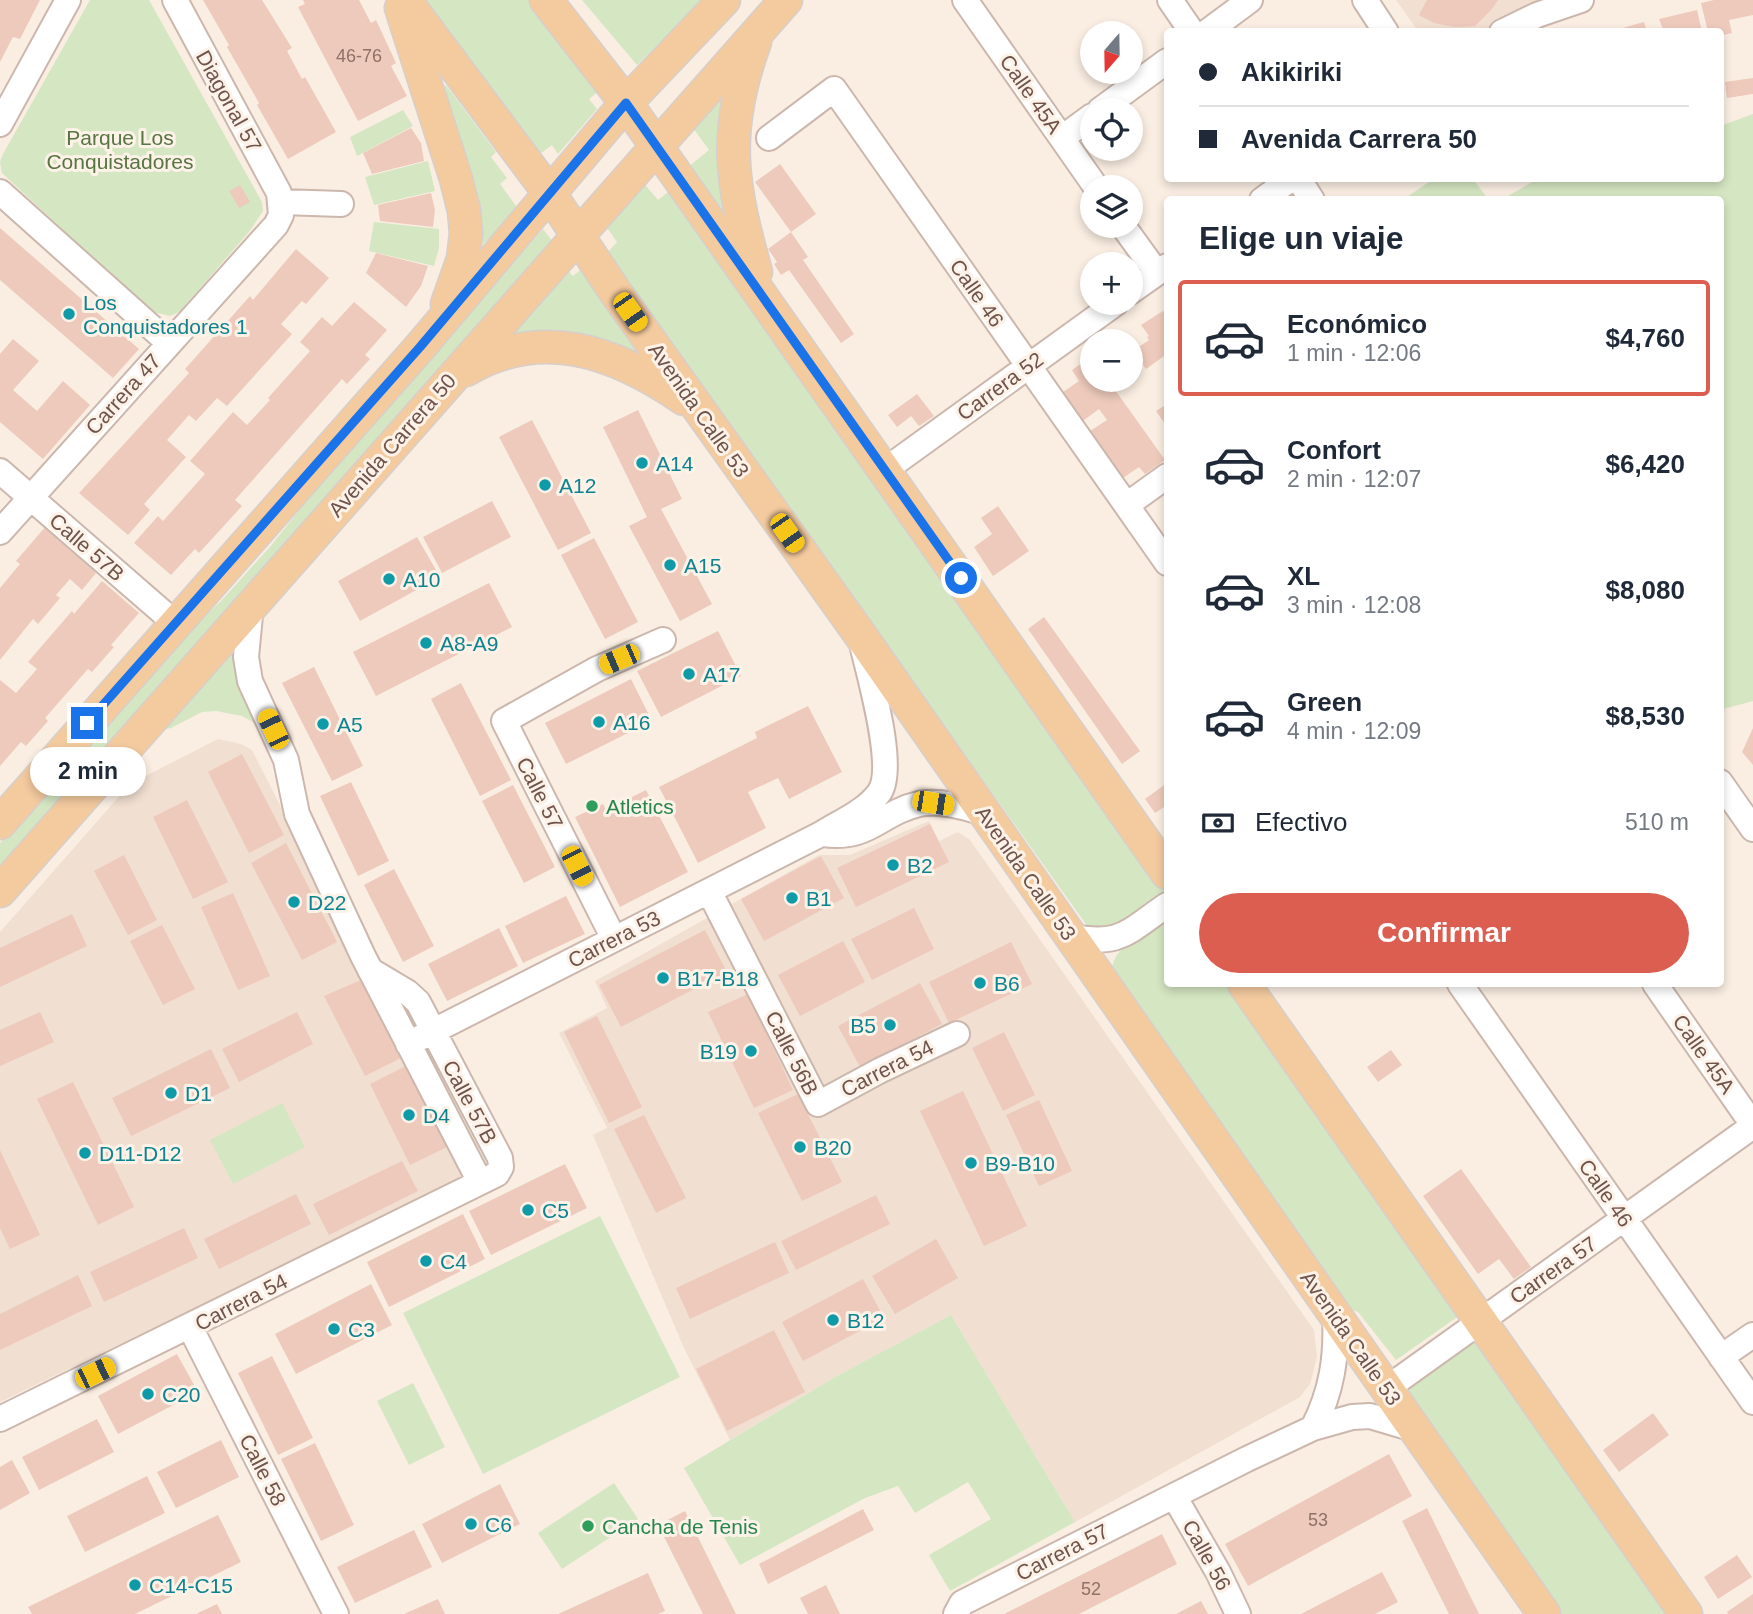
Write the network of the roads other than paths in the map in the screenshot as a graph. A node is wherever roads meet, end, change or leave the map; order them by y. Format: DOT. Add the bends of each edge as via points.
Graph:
graph roads {
  1 [pos="68,0"];
  2 [pos="175,0"];
  3 [pos="398,0"];
  4 [pos="405,0"];
  5 [pos="546,0"];
  6 [pos="724,0"];
  7 [pos="786,0"];
  8 [pos="965,0"];
  9 [pos="1170,0"];
  10 [pos="1250,0"];
  11 [pos="1365,0"];
  12 [pos="1581,0"];
  13 [pos="1189,28"];
  14 [pos="1212,28"];
  15 [pos="1383,28"];
  16 [pos="1510,28"];
  17 [pos="760,30"];
  18 [pos="1164,63"];
  19 [pos="1116,98"];
  20 [pos="626,103"];
  21 [pos="0,124"];
  22 [pos="1080,125"];
  23 [pos="769,138"];
  24 [pos="1062,138"];
  25 [pos="656,145"];
  26 [pos="1088,175"];
  27 [pos="1287,182"];
  28 [pos="0,192"];
  29 [pos="550,194"];
  30 [pos="1267,196"];
  31 [pos="282,202"];
  32 [pos="341,204"];
  33 [pos="577,235"];
  34 [pos="1134,238"];
  35 [pos="1162,270"];
  36 [pos="1143,283"];
  37 [pos="762,294"];
  38 [pos="1099,315"];
  39 [pos="439,325"];
  40 [pos="169,343"];
  41 [pos="1028,366"];
  42 [pos="449,379"];
  43 [pos="698,408"];
  44 [pos="885,470"];
  45 [pos="0,471"];
  46 [pos="1164,478"];
  47 [pos="30,497"];
  48 [pos="1128,504"];
  49 [pos="0,532"];
  50 [pos="1164,558"];
  51 [pos="251,605"];
  52 [pos="174,623"];
  53 [pos="861,636"];
  54 [pos="663,640"];
  55 [pos="1724,788"];
  56 [pos="984,813"];
  57 [pos="0,822"];
  58 [pos="1753,829"];
  59 [pos="821,834"];
  60 [pos="1164,869"];
  61 [pos="0,891"];
  62 [pos="709,891"];
  63 [pos="1164,907"];
  64 [pos="1069,936"];
  65 [pos="614,939"];
  66 [pos="366,963"];
  67 [pos="1246,987"];
  68 [pos="1462,987"];
  69 [pos="1657,987"];
  70 [pos="433,1031"];
  71 [pos="957,1034"];
  72 [pos="408,1044"];
  73 [pos="818,1104"];
  74 [pos="1753,1126"];
  75 [pos="480,1182"];
  76 [pos="1625,1220"];
  77 [pos="1335,1316"];
  78 [pos="1481,1321"];
  79 [pos="190,1327"];
  80 [pos="1753,1335"];
  81 [pos="1721,1357"];
  82 [pos="1386,1389"];
  83 [pos="1753,1402"];
  84 [pos="0,1419"];
  85 [pos="1313,1428"];
  86 [pos="1414,1429"];
  87 [pos="1174,1496"];
  88 [pos="959,1609"];
  89 [pos="337,1614"];
  90 [pos="1238,1614"];
  91 [pos="1544,1614"];
  92 [pos="1686,1614"];
  1 -- 21 [label="street"];
  2 -- 31 [label="street, Diagonal 57"];
  3 -- 39 [label="main road" via="464,211 463,259"];
  4 -- 29 [label="main road, Avenida Calle 53"];
  5 -- 20 [label="main road"];
  6 -- 20 [label="main road, Avenida Carrera 50"];
  7 -- 17 [label="main road, Avenida Carrera 50"];
  8 -- 24 [label="street, Calle 45A"];
  9 -- 13 [label="street"];
  10 -- 14 [label="street"];
  11 -- 15 [label="street"];
  12 -- 16 [label="street"];
  17 -- 25 [label="main road, Avenida Carrera 50"];
  17 -- 37 [label="main road" via="740,88 733,147 739,211"];
  18 -- 19 [label="street"];
  20 -- 25 [label="main road"];
  20 -- 29 [label="main road, Avenida Carrera 50"];
  22 -- 24 [label="street"];
  23 -- 41 [label="street, Calle 46" via="834,89"];
  24 -- 26 [label="street, Calle 45A"];
  25 -- 33 [label="main road, Avenida Carrera 50"];
  25 -- 37 [label="main road"];
  27 -- 30 [label="street"];
  28 -- 40 [label="street"];
  29 -- 33 [label="main road, Avenida Calle 53"];
  29 -- 39 [label="main road, Avenida Carrera 50"];
  31 -- 32 [label="street"];
  31 -- 40 [label="street, Carrera 47" via="275,225"];
  33 -- 42 [label="main road, Avenida Carrera 50"];
  33 -- 43 [label="main road, Avenida Calle 53"];
  34 -- 35 [label="street"];
  35 -- 36 [label="street"];
  37 -- 44 [label="main road"];
  38 -- 41 [label="street, Carrera 52"];
  39 -- 52 [label="main road, Avenida Carrera 50"];
  40 -- 47 [label="street, Carrera 47"];
  41 -- 44 [label="street, Carrera 52"];
  41 -- 48 [label="street, Calle 46"];
  42 -- 43 [label="main road" via="508,350 562,346 634,369"];
  42 -- 51 [label="main road, Avenida Carrera 50"];
  43 -- 53 [label="main road, Avenida Calle 53"];
  44 -- 60 [label="main road"];
  45 -- 47 [label="street, Calle 57B"];
  46 -- 48 [label="street"];
  47 -- 49 [label="street, Carrera 47"];
  47 -- 52 [label="street, Calle 57B"];
  48 -- 50 [label="street, Calle 46"];
  51 -- 61 [label="main road, Avenida Carrera 50"];
  51 -- 66 [label="street, Calle 57B" via="246,648 250,681 286,760 297,814"];
  52 -- 57 [label="main road, Avenida Carrera 50"];
  53 -- 56 [label="main road, Avenida Calle 53"];
  53 -- 59 [label="street, Carrera 53" via="886,772 880,792 865,807"];
  54 -- 65 [label="street, Calle 57" via="597,668 504,721"];
  55 -- 58 [label="street"];
  56 -- 59 [label="street, Carrera 53" via="920,804 859,833"];
  56 -- 64 [label="main road, Avenida Calle 53"];
  59 -- 62 [label="street, Carrera 53"];
  62 -- 65 [label="street, Carrera 53"];
  62 -- 73 [label="street, Calle 56B"];
  63 -- 64 [label="street" via="1118,939"];
  64 -- 77 [label="main road, Avenida Calle 53"];
  65 -- 70 [label="street, Carrera 53"];
  66 -- 70 [label="street, Calle 57B" via="418,1002"];
  66 -- 72 [label="street, Calle 57B"];
  67 -- 78 [label="main road"];
  68 -- 76 [label="street, Calle 46"];
  69 -- 74 [label="street, Calle 45A"];
  70 -- 72 [label="street, Carrera 53"];
  70 -- 75 [label="street, Calle 57B" via="500,1158 497,1174"];
  71 -- 73 [label="street, Carrera 54"];
  72 -- 75 [label="street, Calle 57B"];
  74 -- 76 [label="street, Carrera 57"];
  75 -- 79 [label="street, Carrera 54"];
  76 -- 78 [label="street, Carrera 57"];
  76 -- 81 [label="street, Calle 46"];
  77 -- 82 [label="main road, Avenida Calle 53"];
  77 -- 85 [label="street" via="1331,1384"];
  78 -- 82 [label="street, Carrera 57"];
  78 -- 92 [label="main road"];
  79 -- 84 [label="street, Carrera 54"];
  79 -- 89 [label="street, Calle 58"];
  80 -- 81 [label="street"];
  81 -- 83 [label="street, Calle 46"];
  82 -- 86 [label="main road, Avenida Calle 53"];
  85 -- 86 [label="street, Carrera 57" via="1370,1416"];
  85 -- 87 [label="street, Carrera 57"];
  86 -- 91 [label="main road, Avenida Calle 53"];
  87 -- 88 [label="street, Carrera 57"];
  87 -- 90 [label="street, Calle 56"];
}
